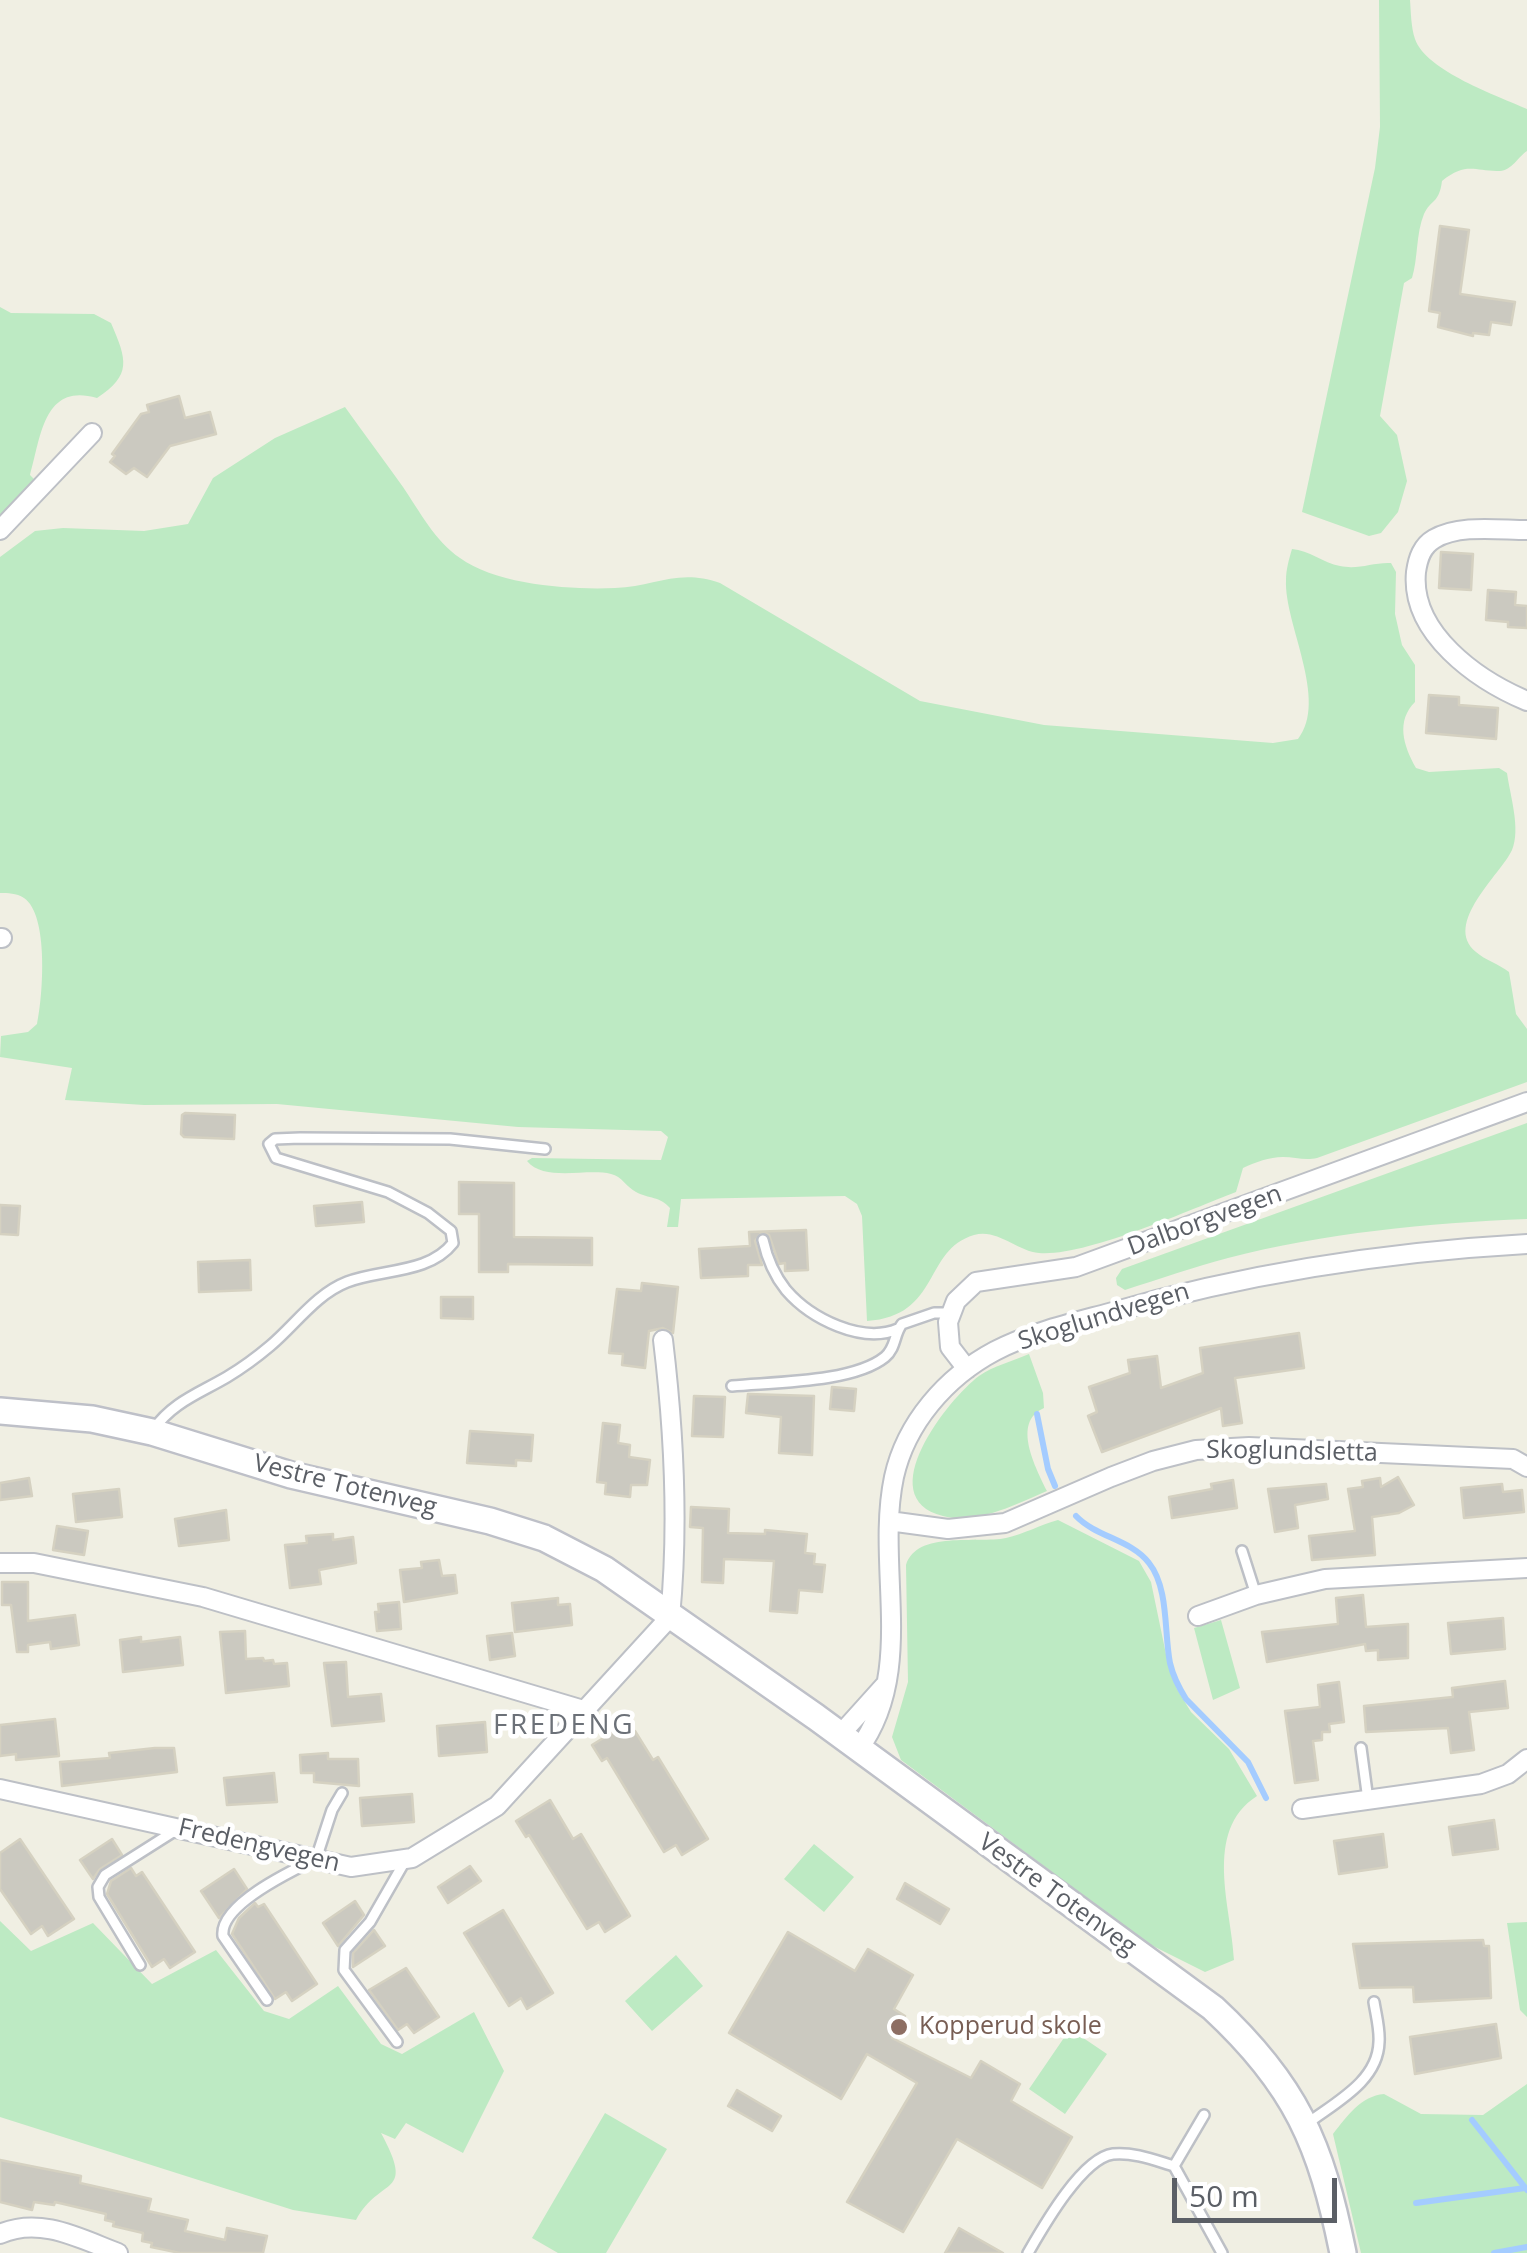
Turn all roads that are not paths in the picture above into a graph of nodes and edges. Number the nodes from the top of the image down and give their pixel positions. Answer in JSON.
{"nodes":[{"id":1,"x":92,"y":433,"type":"dead end"},
{"id":2,"x":0,"y":530,"type":"edge"},
{"id":3,"x":1527,"y":530,"type":"edge"},
{"id":4,"x":1527,"y":701,"type":"edge"},
{"id":5,"x":1527,"y":1102,"type":"edge"},
{"id":6,"x":545,"y":1149,"type":"dead end"},
{"id":7,"x":763,"y":1240,"type":"dead end"},
{"id":8,"x":1527,"y":1244,"type":"edge"},
{"id":9,"x":950,"y":1313,"type":"junction"},
{"id":10,"x":898,"y":1329,"type":"junction"},
{"id":11,"x":664,"y":1340,"type":"dead end"},
{"id":12,"x":967,"y":1369,"type":"junction"},
{"id":13,"x":732,"y":1386,"type":"dead end"},
{"id":14,"x":0,"y":1411,"type":"edge"},
{"id":15,"x":152,"y":1432,"type":"junction"},
{"id":16,"x":1527,"y":1467,"type":"edge"},
{"id":17,"x":889,"y":1521,"type":"junction"},
{"id":18,"x":1242,"y":1550,"type":"dead end"},
{"id":19,"x":0,"y":1563,"type":"edge"},
{"id":20,"x":1527,"y":1568,"type":"edge"},
{"id":21,"x":1256,"y":1595,"type":"junction"},
{"id":22,"x":670,"y":1616,"type":"junction"},
{"id":23,"x":1198,"y":1616,"type":"dead end"},
{"id":24,"x":583,"y":1710,"type":"junction"},
{"id":25,"x":849,"y":1743,"type":"junction"},
{"id":26,"x":1360,"y":1748,"type":"dead end"},
{"id":27,"x":1527,"y":1759,"type":"edge"},
{"id":28,"x":0,"y":1788,"type":"edge"},
{"id":29,"x":342,"y":1792,"type":"dead end"},
{"id":30,"x":1368,"y":1800,"type":"junction"},
{"id":31,"x":1302,"y":1809,"type":"dead end"},
{"id":32,"x":178,"y":1828,"type":"junction"},
{"id":33,"x":407,"y":1858,"type":"junction"},
{"id":34,"x":316,"y":1859,"type":"junction"},
{"id":35,"x":140,"y":1966,"type":"dead end"},
{"id":36,"x":267,"y":2000,"type":"dead end"},
{"id":37,"x":1374,"y":2002,"type":"dead end"},
{"id":38,"x":397,"y":2042,"type":"dead end"},
{"id":39,"x":1204,"y":2114,"type":"dead end"},
{"id":40,"x":1306,"y":2124,"type":"junction"},
{"id":41,"x":1174,"y":2166,"type":"junction"},
{"id":42,"x":0,"y":2234,"type":"edge"},
{"id":43,"x":118,"y":2253,"type":"edge"},
{"id":44,"x":1028,"y":2253,"type":"edge"},
{"id":45,"x":1222,"y":2253,"type":"edge"},
{"id":46,"x":1343,"y":2253,"type":"edge"}],
"edges":[{"from":1,"to":2,"type":"street"},
{"from":3,"to":4,"type":"street"},
{"from":5,"to":9,"type":"street","name":"Dalborgvegen"},
{"from":6,"to":15,"type":"lane"},
{"from":7,"to":10,"type":"lane"},
{"from":8,"to":12,"type":"street","name":"Skoglundvegen"},
{"from":9,"to":10,"type":"lane"},
{"from":9,"to":12,"type":"street"},
{"from":10,"to":13,"type":"lane"},
{"from":11,"to":22,"type":"street"},
{"from":12,"to":17,"type":"street","name":"Skoglundvegen"},
{"from":14,"to":15,"type":"street","name":"Vestre Totenveg"},
{"from":15,"to":22,"type":"street","name":"Vestre Totenveg"},
{"from":16,"to":17,"type":"street","name":"Skoglundsletta"},
{"from":17,"to":25,"type":"street","name":"Skoglundvegen"},
{"from":18,"to":21,"type":"lane"},
{"from":19,"to":24,"type":"street"},
{"from":20,"to":21,"type":"street"},
{"from":21,"to":23,"type":"street"},
{"from":22,"to":24,"type":"street","name":"Fredengvegen"},
{"from":22,"to":25,"type":"street","name":"Vestre Totenveg"},
{"from":24,"to":33,"type":"street","name":"Fredengvegen"},
{"from":25,"to":40,"type":"street","name":"Vestre Totenveg"},
{"from":26,"to":30,"type":"lane"},
{"from":27,"to":30,"type":"street"},
{"from":28,"to":32,"type":"street","name":"Fredengvegen"},
{"from":29,"to":34,"type":"lane"},
{"from":30,"to":31,"type":"street"},
{"from":32,"to":34,"type":"street","name":"Fredengvegen"},
{"from":32,"to":35,"type":"lane"},
{"from":33,"to":34,"type":"street","name":"Fredengvegen"},
{"from":33,"to":38,"type":"lane"},
{"from":34,"to":36,"type":"lane"},
{"from":37,"to":40,"type":"lane"},
{"from":39,"to":41,"type":"lane"},
{"from":40,"to":46,"type":"street","name":"Vestre Totenveg"},
{"from":41,"to":44,"type":"lane"},
{"from":41,"to":45,"type":"lane"},
{"from":42,"to":43,"type":"street"}]}
